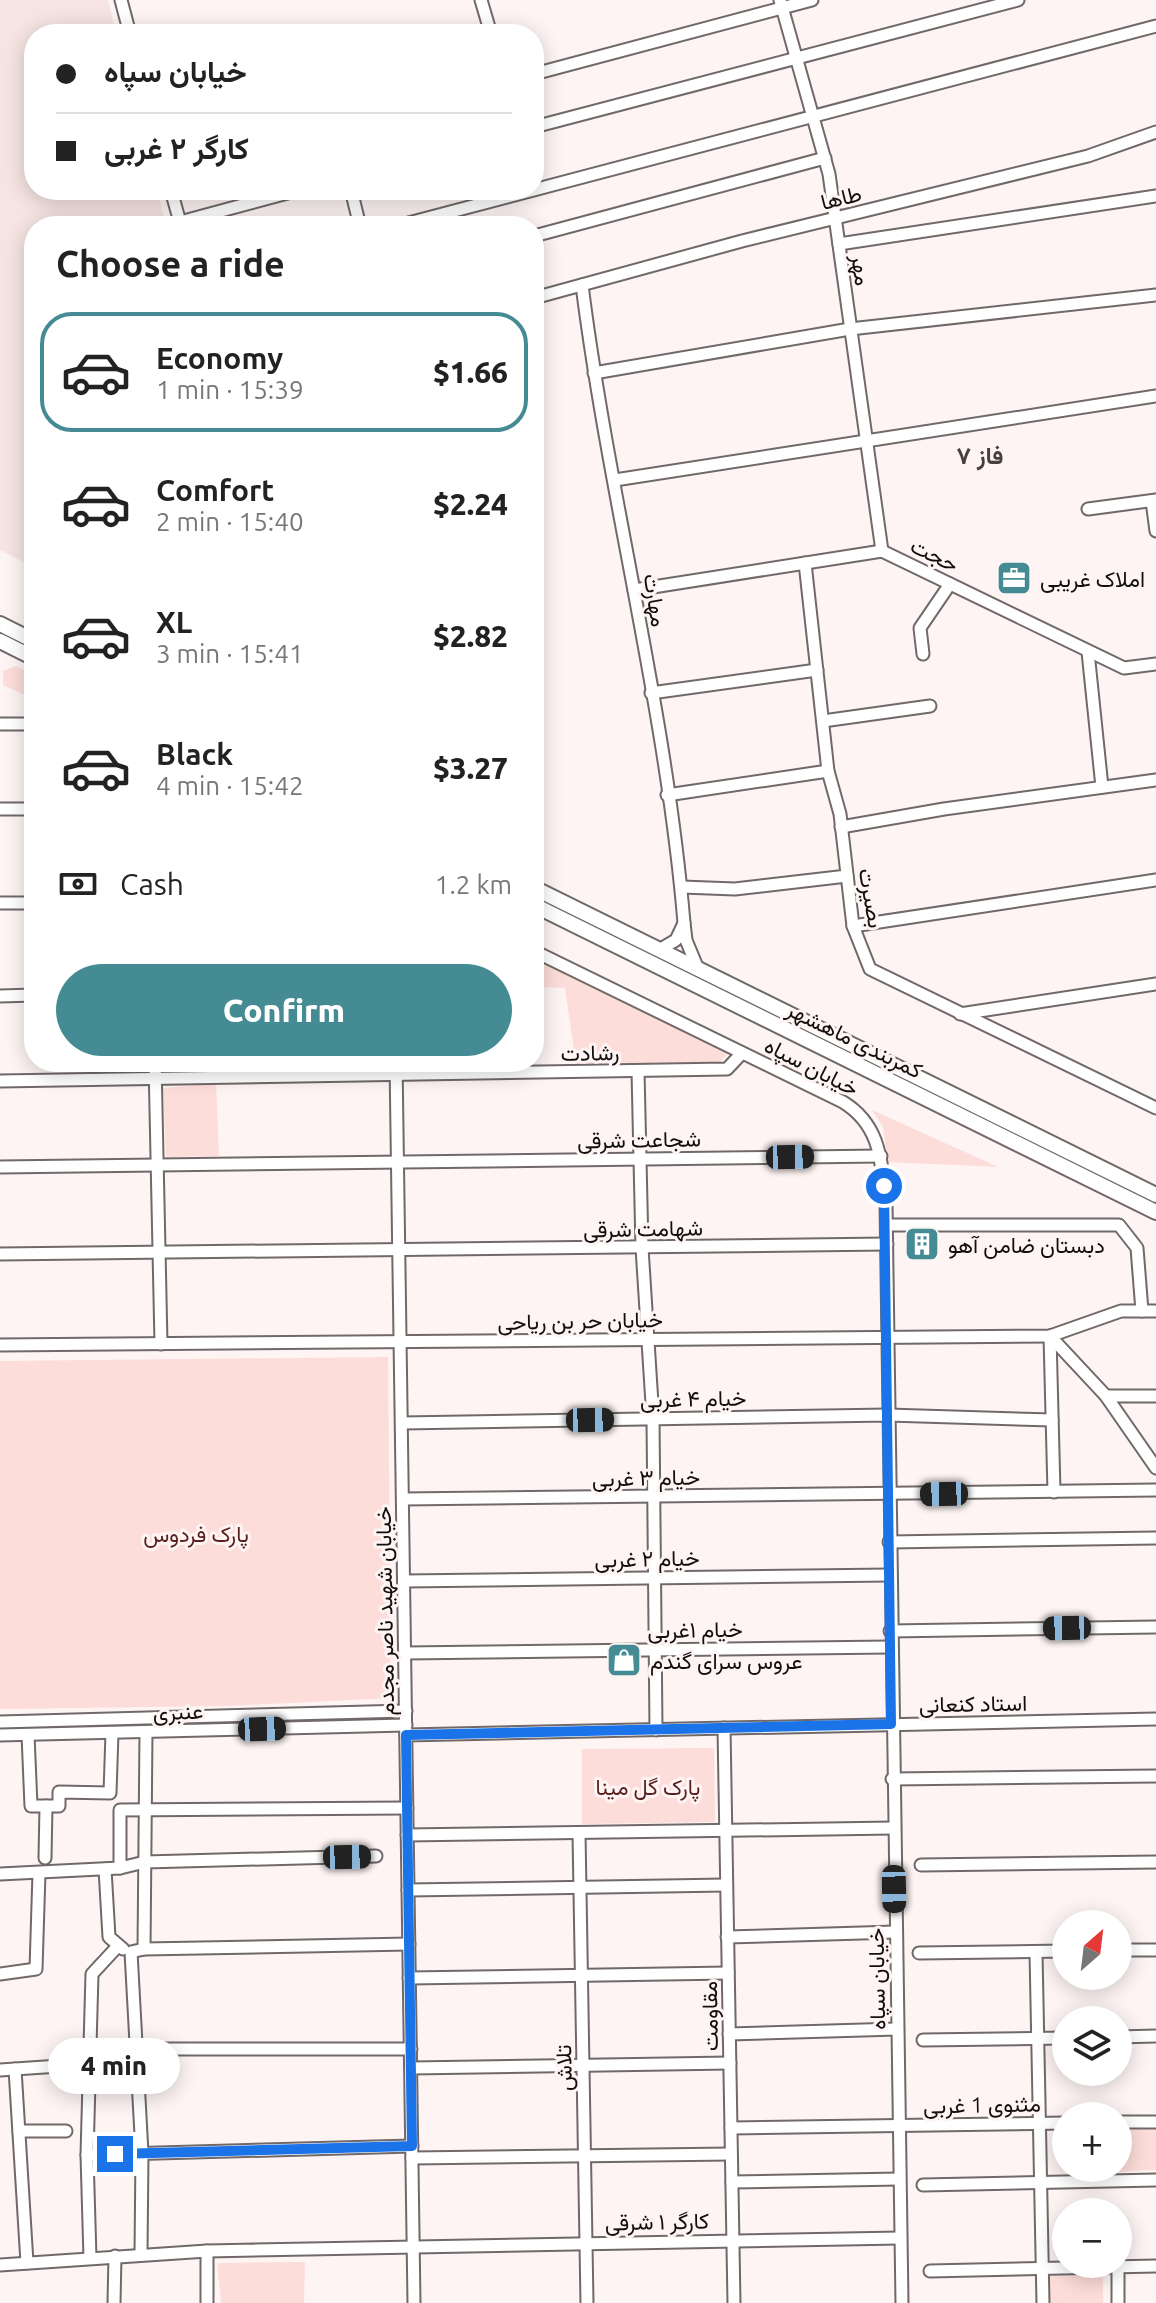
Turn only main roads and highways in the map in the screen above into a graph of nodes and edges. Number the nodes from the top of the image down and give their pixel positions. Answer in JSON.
{"nodes":[{"id":1,"x":0,"y":624,"type":"edge"},
{"id":2,"x":24,"y":636,"type":"edge"},
{"id":3,"x":0,"y":641,"type":"edge"},
{"id":4,"x":24,"y":653,"type":"edge"},
{"id":5,"x":544,"y":893,"type":"edge"},
{"id":6,"x":544,"y":910,"type":"edge"},
{"id":7,"x":1156,"y":1195,"type":"edge"},
{"id":8,"x":1156,"y":1212,"type":"edge"}],
"edges":[{"from":1,"to":2,"type":"main road"},
{"from":3,"to":4,"type":"main road"},
{"from":5,"to":7,"type":"main road","name":"کمربندی ماهشهر"},
{"from":6,"to":8,"type":"main road","name":"کمربندی ماهشهر"}]}
